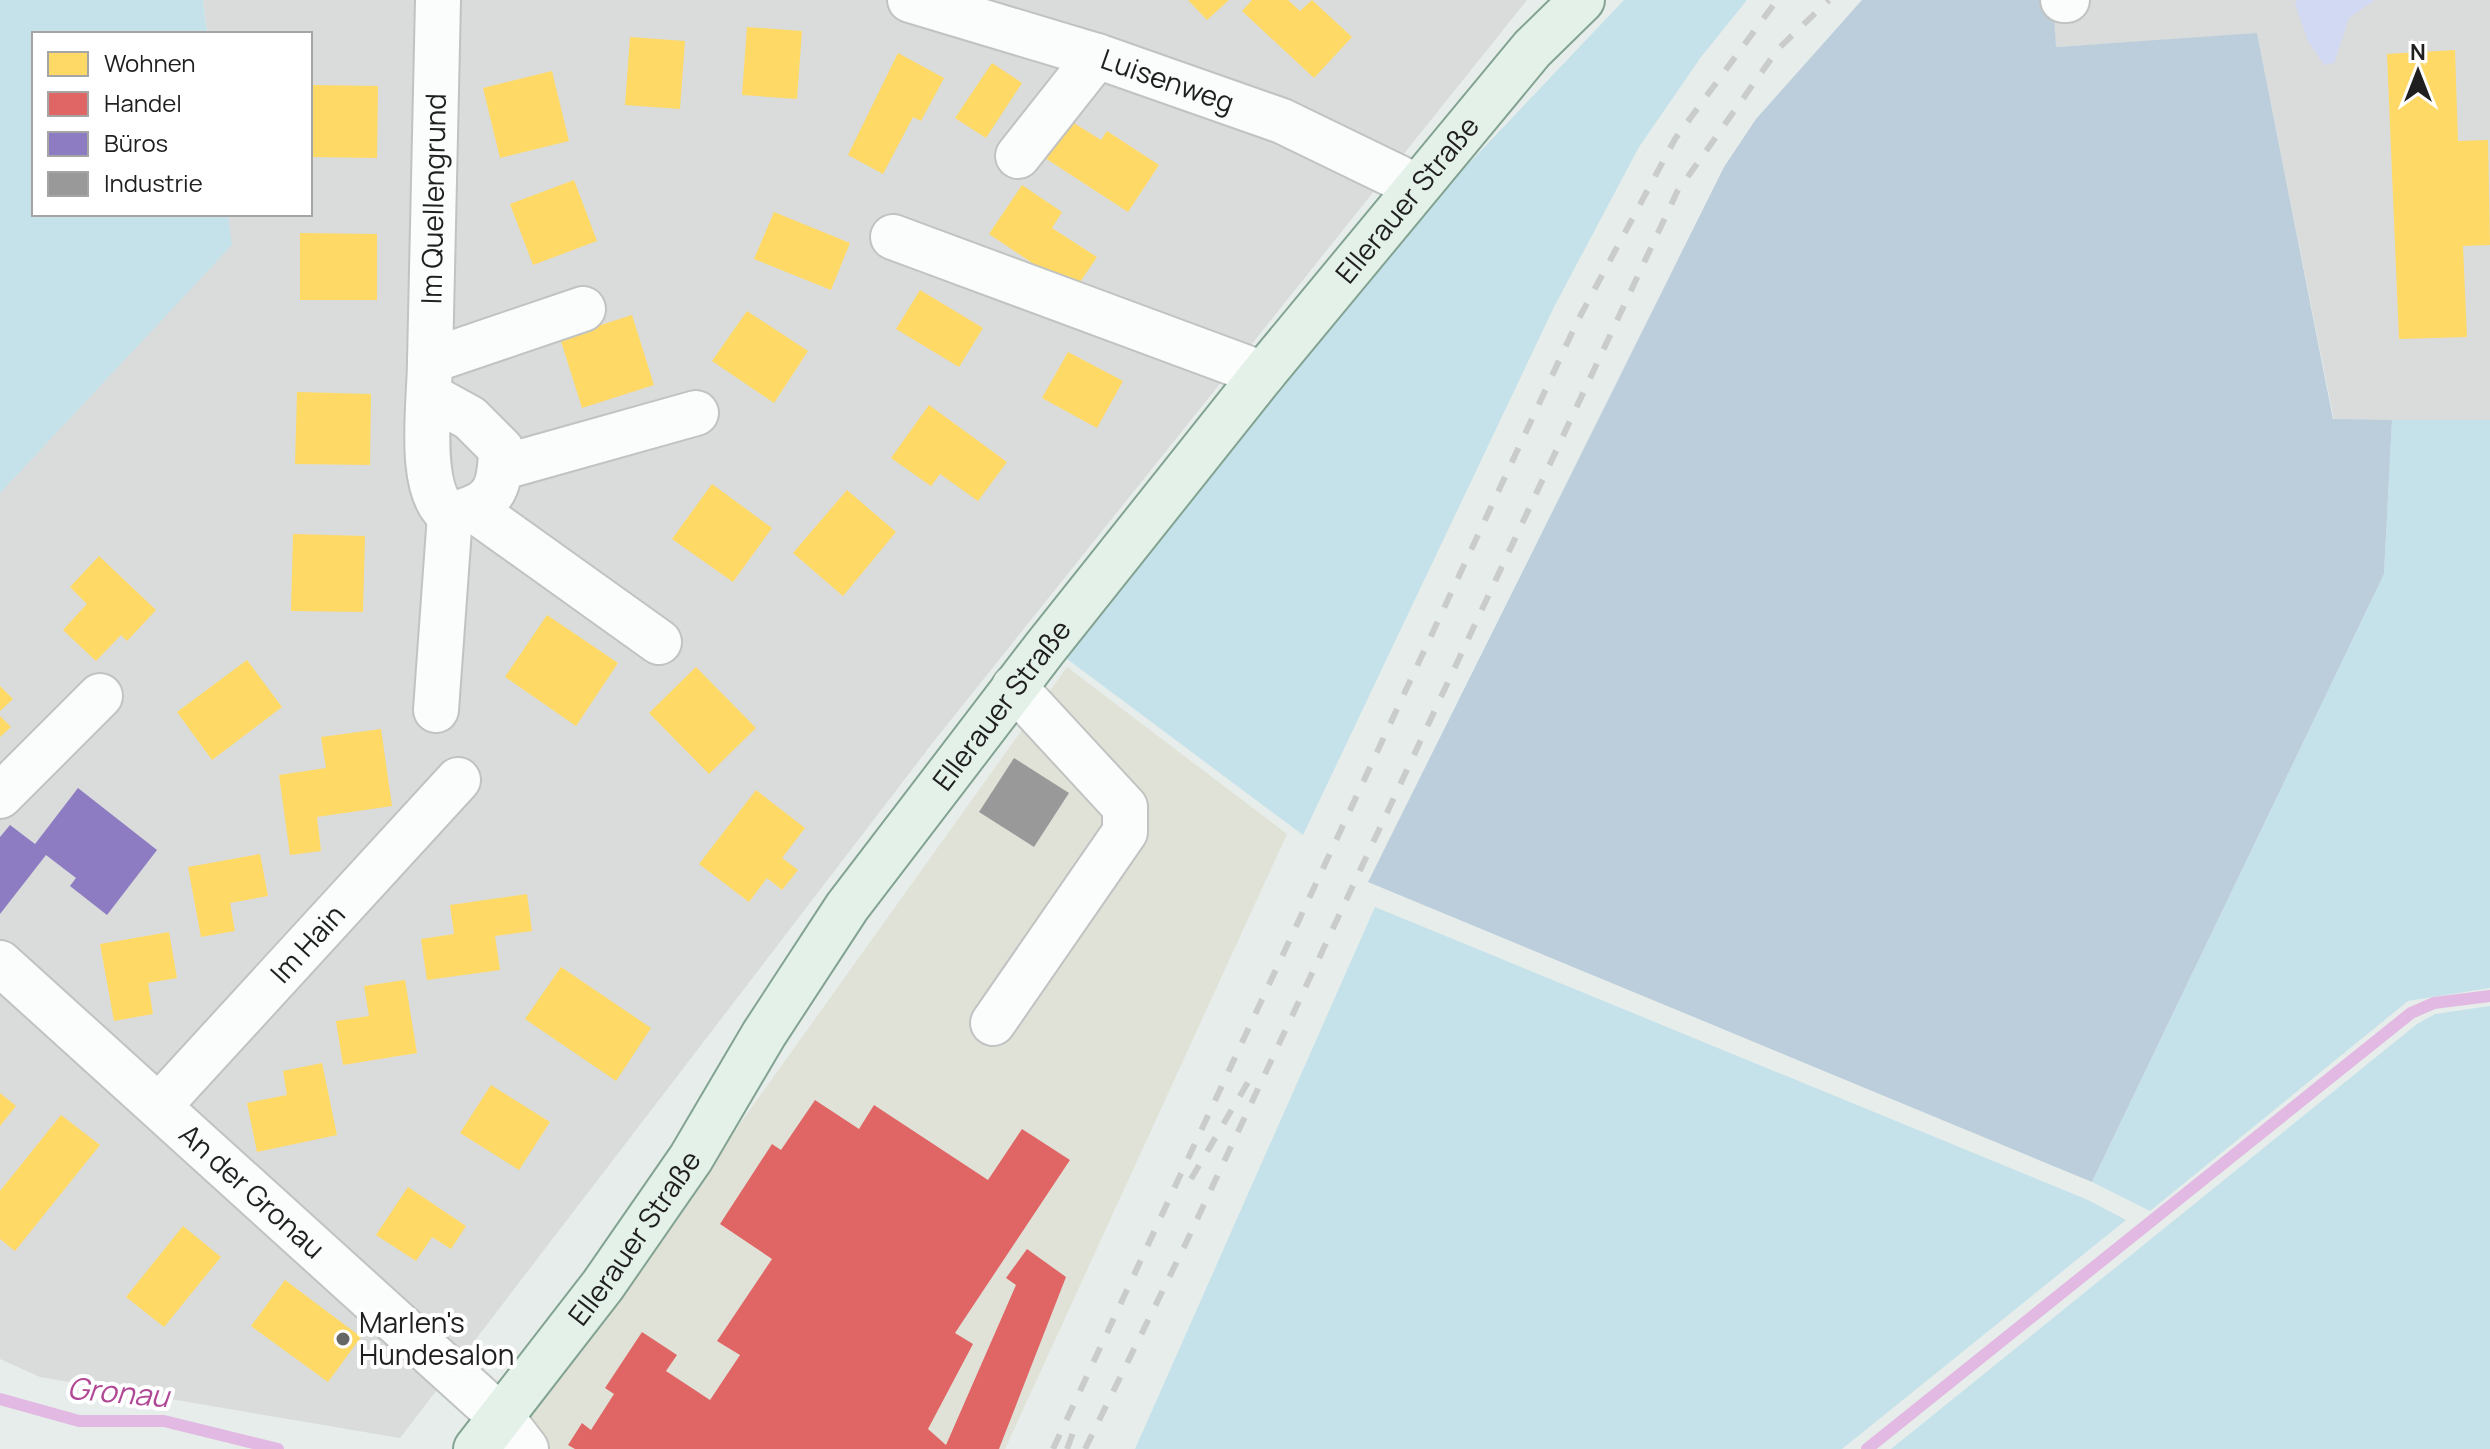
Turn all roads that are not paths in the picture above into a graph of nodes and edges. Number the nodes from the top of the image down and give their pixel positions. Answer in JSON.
{"nodes":[{"id":1,"x":438,"y":0,"type":"edge"},
{"id":2,"x":910,"y":0,"type":"edge"},
{"id":3,"x":1582,"y":0,"type":"edge"},
{"id":4,"x":1097,"y":56,"type":"junction"},
{"id":5,"x":1018,"y":156,"type":"dead end"},
{"id":6,"x":1416,"y":186,"type":"junction"},
{"id":7,"x":893,"y":237,"type":"dead end"},
{"id":8,"x":583,"y":309,"type":"dead end"},
{"id":9,"x":1263,"y":374,"type":"junction"},
{"id":10,"x":430,"y":379,"type":"junction"},
{"id":11,"x":696,"y":413,"type":"dead end"},
{"id":12,"x":500,"y":468,"type":"junction"},
{"id":13,"x":462,"y":512,"type":"junction"},
{"id":14,"x":659,"y":642,"type":"dead end"},
{"id":15,"x":1014,"y":687,"type":"junction"},
{"id":16,"x":100,"y":696,"type":"dead end"},
{"id":17,"x":436,"y":710,"type":"dead end"},
{"id":18,"x":458,"y":780,"type":"dead end"},
{"id":19,"x":0,"y":796,"type":"edge"},
{"id":20,"x":0,"y":963,"type":"edge"},
{"id":21,"x":993,"y":1023,"type":"dead end"},
{"id":22,"x":159,"y":1106,"type":"junction"},
{"id":23,"x":502,"y":1439,"type":"edge"}],
"edges":[{"from":1,"to":10,"type":"street","name":"Im Quellengrund"},
{"from":2,"to":4,"type":"street","name":"Luisenweg"},
{"from":3,"to":6,"type":"main road","name":"Ellerauer Straße"},
{"from":4,"to":5,"type":"street"},
{"from":4,"to":6,"type":"street","name":"Luisenweg"},
{"from":6,"to":9,"type":"main road","name":"Ellerauer Straße"},
{"from":7,"to":9,"type":"street"},
{"from":8,"to":10,"type":"street"},
{"from":9,"to":15,"type":"main road","name":"Ellerauer Straße"},
{"from":10,"to":12,"type":"street"},
{"from":10,"to":13,"type":"street","name":"Im Quellengrund"},
{"from":11,"to":12,"type":"street"},
{"from":12,"to":13,"type":"street"},
{"from":13,"to":14,"type":"street"},
{"from":13,"to":17,"type":"street"},
{"from":15,"to":21,"type":"street"},
{"from":15,"to":23,"type":"main road","name":"Ellerauer Straße"},
{"from":16,"to":19,"type":"street"},
{"from":18,"to":22,"type":"street","name":"Im Hain"},
{"from":20,"to":22,"type":"street","name":"An der Gronau"},
{"from":22,"to":23,"type":"street","name":"An der Gronau"}]}
